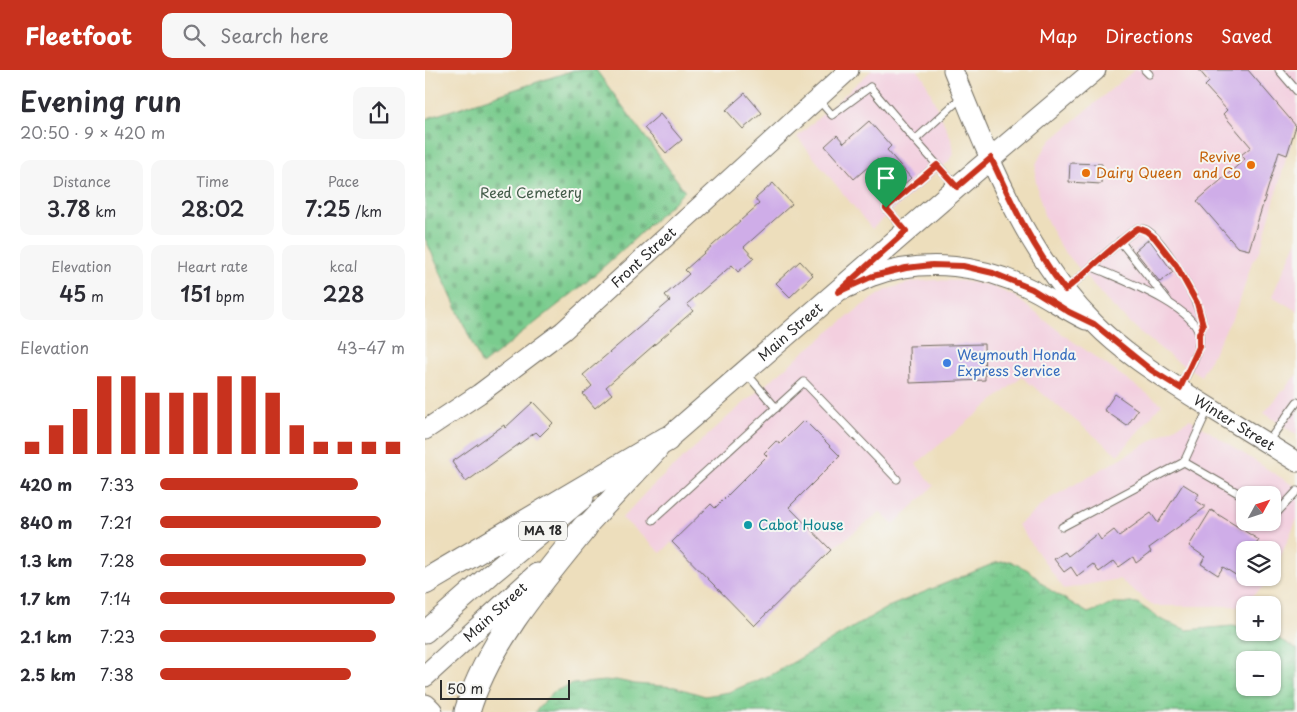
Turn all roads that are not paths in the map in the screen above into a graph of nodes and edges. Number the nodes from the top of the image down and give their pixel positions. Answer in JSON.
{"nodes":[{"id":1,"x":849,"y":70,"type":"edge"},
{"id":2,"x":953,"y":70,"type":"edge"},
{"id":3,"x":1095,"y":70,"type":"edge"},
{"id":4,"x":1279,"y":70,"type":"edge"},
{"id":5,"x":1297,"y":91,"type":"edge"},
{"id":6,"x":963,"y":96,"type":"junction"},
{"id":7,"x":818,"y":99,"type":"junction"},
{"id":8,"x":915,"y":140,"type":"junction"},
{"id":9,"x":991,"y":158,"type":"junction"},
{"id":10,"x":937,"y":165,"type":"junction"},
{"id":11,"x":957,"y":187,"type":"junction"},
{"id":12,"x":906,"y":231,"type":"junction"},
{"id":13,"x":1120,"y":241,"type":"junction"},
{"id":14,"x":1093,"y":267,"type":"junction"},
{"id":15,"x":1065,"y":290,"type":"junction"},
{"id":16,"x":838,"y":292,"type":"junction"},
{"id":17,"x":1168,"y":302,"type":"junction"},
{"id":18,"x":1094,"y":324,"type":"junction"},
{"id":19,"x":1199,"y":334,"type":"junction"},
{"id":20,"x":745,"y":372,"type":"junction"},
{"id":21,"x":1180,"y":388,"type":"junction"},
{"id":22,"x":1297,"y":402,"type":"edge"},
{"id":23,"x":1209,"y":407,"type":"junction"},
{"id":24,"x":776,"y":408,"type":"junction"},
{"id":25,"x":425,"y":430,"type":"edge"},
{"id":26,"x":667,"y":438,"type":"junction"},
{"id":27,"x":1267,"y":444,"type":"junction"},
{"id":28,"x":1184,"y":462,"type":"junction"},
{"id":29,"x":1297,"y":462,"type":"edge"},
{"id":30,"x":897,"y":479,"type":"dead end"},
{"id":31,"x":1297,"y":491,"type":"edge"},
{"id":32,"x":1236,"y":492,"type":"edge"},
{"id":33,"x":1281,"y":508,"type":"edge"},
{"id":34,"x":653,"y":520,"type":"dead end"},
{"id":35,"x":1062,"y":527,"type":"dead end"},
{"id":36,"x":585,"y":528,"type":"junction"},
{"id":37,"x":425,"y":582,"type":"edge"},
{"id":38,"x":425,"y":632,"type":"edge"},
{"id":39,"x":425,"y":676,"type":"edge"},
{"id":40,"x":425,"y":707,"type":"edge"},
{"id":41,"x":430,"y":712,"type":"edge"},
{"id":42,"x":467,"y":712,"type":"edge"}],
"edges":[{"from":1,"to":7,"type":"main road","name":"Front Street"},
{"from":2,"to":6,"type":"main road","name":"Winter Street"},
{"from":3,"to":9,"type":"main road","name":"Main Street","number":"MA 18"},
{"from":4,"to":5,"type":"lane"},
{"from":6,"to":8,"type":"lane"},
{"from":6,"to":9,"type":"main road","name":"Winter Street"},
{"from":7,"to":8,"type":"lane"},
{"from":7,"to":25,"type":"main road","name":"Front Street"},
{"from":8,"to":10,"type":"lane"},
{"from":9,"to":11,"type":"main road","name":"Main Street","number":"MA 18"},
{"from":9,"to":15,"type":"main road","name":"Winter Street"},
{"from":10,"to":11,"type":"lane"},
{"from":10,"to":12,"type":"lane"},
{"from":11,"to":12,"type":"main road","name":"Main Street","number":"MA 18"},
{"from":12,"to":16,"type":"main road","name":"Main Street","number":"MA 18"},
{"from":13,"to":14,"type":"lane"},
{"from":13,"to":17,"type":"lane"},
{"from":13,"to":19,"type":"lane"},
{"from":14,"to":15,"type":"lane"},
{"from":14,"to":17,"type":"lane"},
{"from":15,"to":18,"type":"main road","name":"Winter Street"},
{"from":16,"to":18,"type":"main road"},
{"from":16,"to":20,"type":"main road","name":"Main Street","number":"MA 18"},
{"from":17,"to":19,"type":"lane"},
{"from":18,"to":21,"type":"main road","name":"Winter Street"},
{"from":19,"to":21,"type":"lane"},
{"from":20,"to":24,"type":"lane"},
{"from":20,"to":26,"type":"main road","name":"Main Street","number":"MA 18"},
{"from":21,"to":23,"type":"main road","name":"Winter Street"},
{"from":22,"to":27,"type":"lane"},
{"from":23,"to":27,"type":"main road","name":"Winter Street"},
{"from":23,"to":28,"type":"lane"},
{"from":24,"to":30,"type":"lane"},
{"from":24,"to":34,"type":"lane"},
{"from":26,"to":36,"type":"main road","name":"Main Street","number":"MA 18"},
{"from":26,"to":37,"type":"highway"},
{"from":26,"to":38,"type":"main road","name":"Main Street","number":"MA 18"},
{"from":27,"to":29,"type":"main road","name":"Winter Street"},
{"from":28,"to":32,"type":"lane"},
{"from":28,"to":35,"type":"lane"},
{"from":31,"to":33,"type":"lane"},
{"from":36,"to":39,"type":"main road","name":"Main Street","number":"MA 18"},
{"from":36,"to":42,"type":"highway"},
{"from":40,"to":41,"type":"highway"}]}
